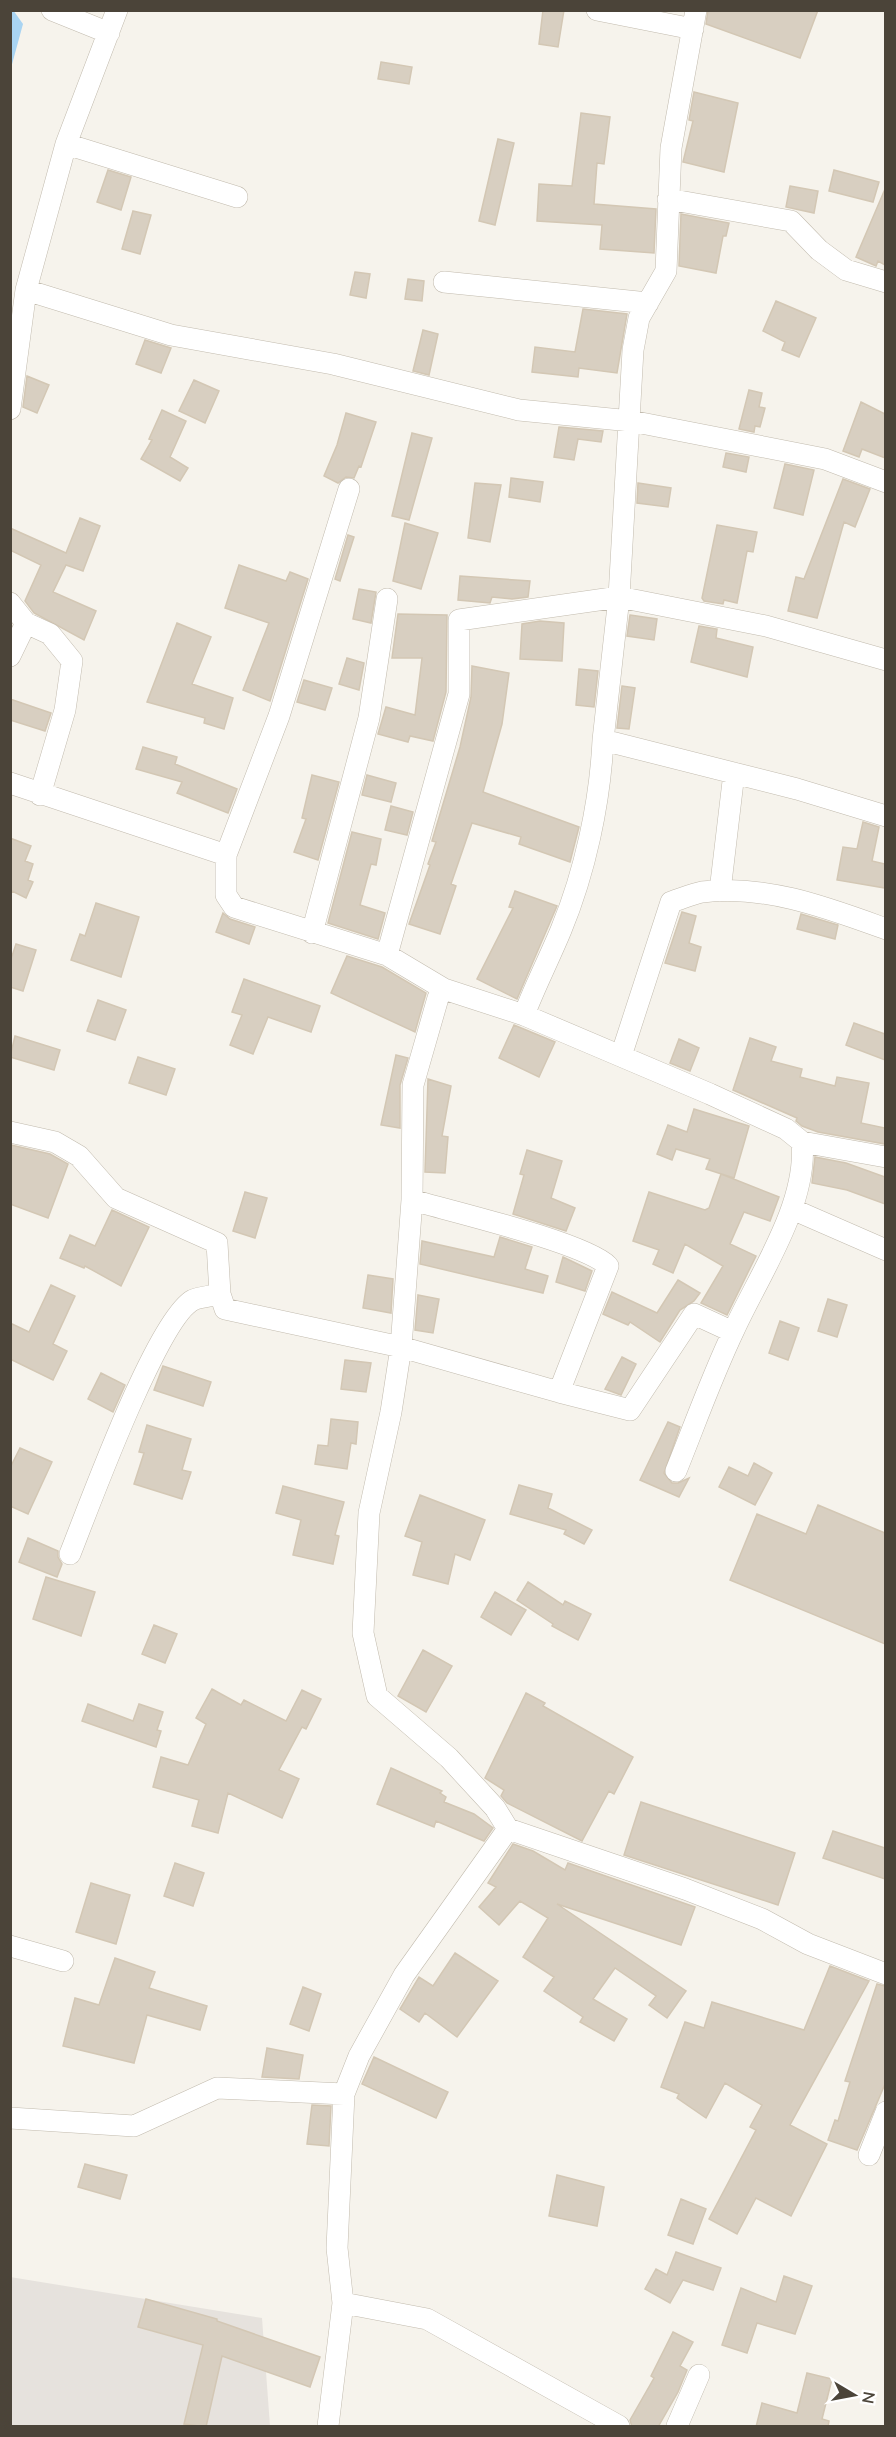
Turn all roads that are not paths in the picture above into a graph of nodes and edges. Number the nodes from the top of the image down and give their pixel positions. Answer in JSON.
{"nodes":[{"id":1,"x":52,"y":10,"type":"edge"},
{"id":2,"x":117,"y":10,"type":"edge"},
{"id":3,"x":597,"y":10,"type":"edge"},
{"id":4,"x":694,"y":20,"type":"edge"},
{"id":5,"x":109,"y":33,"type":"junction"},
{"id":6,"x":66,"y":144,"type":"junction"},
{"id":7,"x":237,"y":197,"type":"dead end"},
{"id":8,"x":668,"y":199,"type":"junction"},
{"id":9,"x":444,"y":282,"type":"dead end"},
{"id":10,"x":885,"y":282,"type":"edge"},
{"id":11,"x":26,"y":290,"type":"junction"},
{"id":12,"x":648,"y":303,"type":"junction"},
{"id":13,"x":10,"y":409,"type":"edge"},
{"id":14,"x":631,"y":421,"type":"junction"},
{"id":15,"x":885,"y":482,"type":"edge"},
{"id":16,"x":349,"y":489,"type":"dead end"},
{"id":17,"x":619,"y":597,"type":"junction"},
{"id":18,"x":387,"y":599,"type":"dead end"},
{"id":19,"x":10,"y":603,"type":"edge"},
{"id":20,"x":26,"y":623,"type":"junction"},
{"id":21,"x":10,"y":656,"type":"edge"},
{"id":22,"x":885,"y":660,"type":"edge"},
{"id":23,"x":603,"y":740,"type":"junction"},
{"id":24,"x":734,"y":773,"type":"junction"},
{"id":25,"x":10,"y":783,"type":"edge"},
{"id":26,"x":40,"y":795,"type":"junction"},
{"id":27,"x":885,"y":816,"type":"edge"},
{"id":28,"x":226,"y":855,"type":"junction"},
{"id":29,"x":720,"y":891,"type":"junction"},
{"id":30,"x":885,"y":929,"type":"edge"},
{"id":31,"x":312,"y":933,"type":"junction"},
{"id":32,"x":387,"y":955,"type":"junction"},
{"id":33,"x":444,"y":989,"type":"junction"},
{"id":34,"x":524,"y":1015,"type":"junction"},
{"id":35,"x":621,"y":1056,"type":"junction"},
{"id":36,"x":10,"y":1132,"type":"edge"},
{"id":37,"x":802,"y":1142,"type":"junction"},
{"id":38,"x":885,"y":1157,"type":"edge"},
{"id":39,"x":412,"y":1200,"type":"junction"},
{"id":40,"x":792,"y":1209,"type":"junction"},
{"id":41,"x":885,"y":1250,"type":"edge"},
{"id":42,"x":220,"y":1294,"type":"junction"},
{"id":43,"x":733,"y":1332,"type":"junction"},
{"id":44,"x":401,"y":1347,"type":"junction"},
{"id":45,"x":559,"y":1392,"type":"junction"},
{"id":46,"x":676,"y":1471,"type":"dead end"},
{"id":47,"x":70,"y":1554,"type":"dead end"},
{"id":48,"x":508,"y":1829,"type":"junction"},
{"id":49,"x":10,"y":1946,"type":"edge"},
{"id":50,"x":63,"y":1961,"type":"dead end"},
{"id":51,"x":885,"y":1974,"type":"edge"},
{"id":52,"x":344,"y":2094,"type":"junction"},
{"id":53,"x":885,"y":2112,"type":"edge"},
{"id":54,"x":10,"y":2118,"type":"edge"},
{"id":55,"x":869,"y":2155,"type":"dead end"},
{"id":56,"x":343,"y":2303,"type":"junction"},
{"id":57,"x":699,"y":2374,"type":"dead end"},
{"id":58,"x":328,"y":2427,"type":"edge"},
{"id":59,"x":619,"y":2427,"type":"edge"},
{"id":60,"x":677,"y":2427,"type":"edge"}],
"edges":[{"from":1,"to":5,"type":"street"},
{"from":2,"to":5,"type":"street"},
{"from":3,"to":4,"type":"street"},
{"from":4,"to":8,"type":"street"},
{"from":5,"to":6,"type":"street"},
{"from":6,"to":7,"type":"street"},
{"from":6,"to":11,"type":"street"},
{"from":8,"to":10,"type":"street"},
{"from":8,"to":12,"type":"street"},
{"from":9,"to":12,"type":"street"},
{"from":11,"to":13,"type":"street"},
{"from":11,"to":14,"type":"street"},
{"from":12,"to":14,"type":"street"},
{"from":14,"to":15,"type":"street"},
{"from":14,"to":17,"type":"street"},
{"from":16,"to":28,"type":"street"},
{"from":17,"to":22,"type":"street"},
{"from":17,"to":23,"type":"street"},
{"from":17,"to":32,"type":"street"},
{"from":18,"to":31,"type":"street"},
{"from":19,"to":20,"type":"street"},
{"from":20,"to":21,"type":"street"},
{"from":20,"to":26,"type":"street"},
{"from":23,"to":24,"type":"street"},
{"from":23,"to":34,"type":"street"},
{"from":24,"to":27,"type":"street"},
{"from":24,"to":29,"type":"street"},
{"from":25,"to":26,"type":"street"},
{"from":26,"to":28,"type":"street"},
{"from":28,"to":31,"type":"street"},
{"from":29,"to":30,"type":"street"},
{"from":29,"to":35,"type":"street"},
{"from":31,"to":32,"type":"street"},
{"from":32,"to":33,"type":"street"},
{"from":33,"to":34,"type":"street"},
{"from":33,"to":39,"type":"street"},
{"from":34,"to":35,"type":"street"},
{"from":35,"to":37,"type":"street"},
{"from":36,"to":42,"type":"street"},
{"from":37,"to":38,"type":"street"},
{"from":37,"to":40,"type":"street"},
{"from":39,"to":44,"type":"street"},
{"from":39,"to":45,"type":"street"},
{"from":40,"to":41,"type":"street"},
{"from":40,"to":43,"type":"street"},
{"from":42,"to":44,"type":"street"},
{"from":42,"to":47,"type":"street"},
{"from":43,"to":45,"type":"street"},
{"from":43,"to":46,"type":"street"},
{"from":44,"to":45,"type":"street"},
{"from":44,"to":48,"type":"street"},
{"from":48,"to":51,"type":"street"},
{"from":48,"to":52,"type":"street"},
{"from":49,"to":50,"type":"street"},
{"from":52,"to":54,"type":"street"},
{"from":52,"to":56,"type":"street"},
{"from":53,"to":55,"type":"street"},
{"from":56,"to":58,"type":"street"},
{"from":56,"to":59,"type":"street"},
{"from":57,"to":60,"type":"street"}]}
